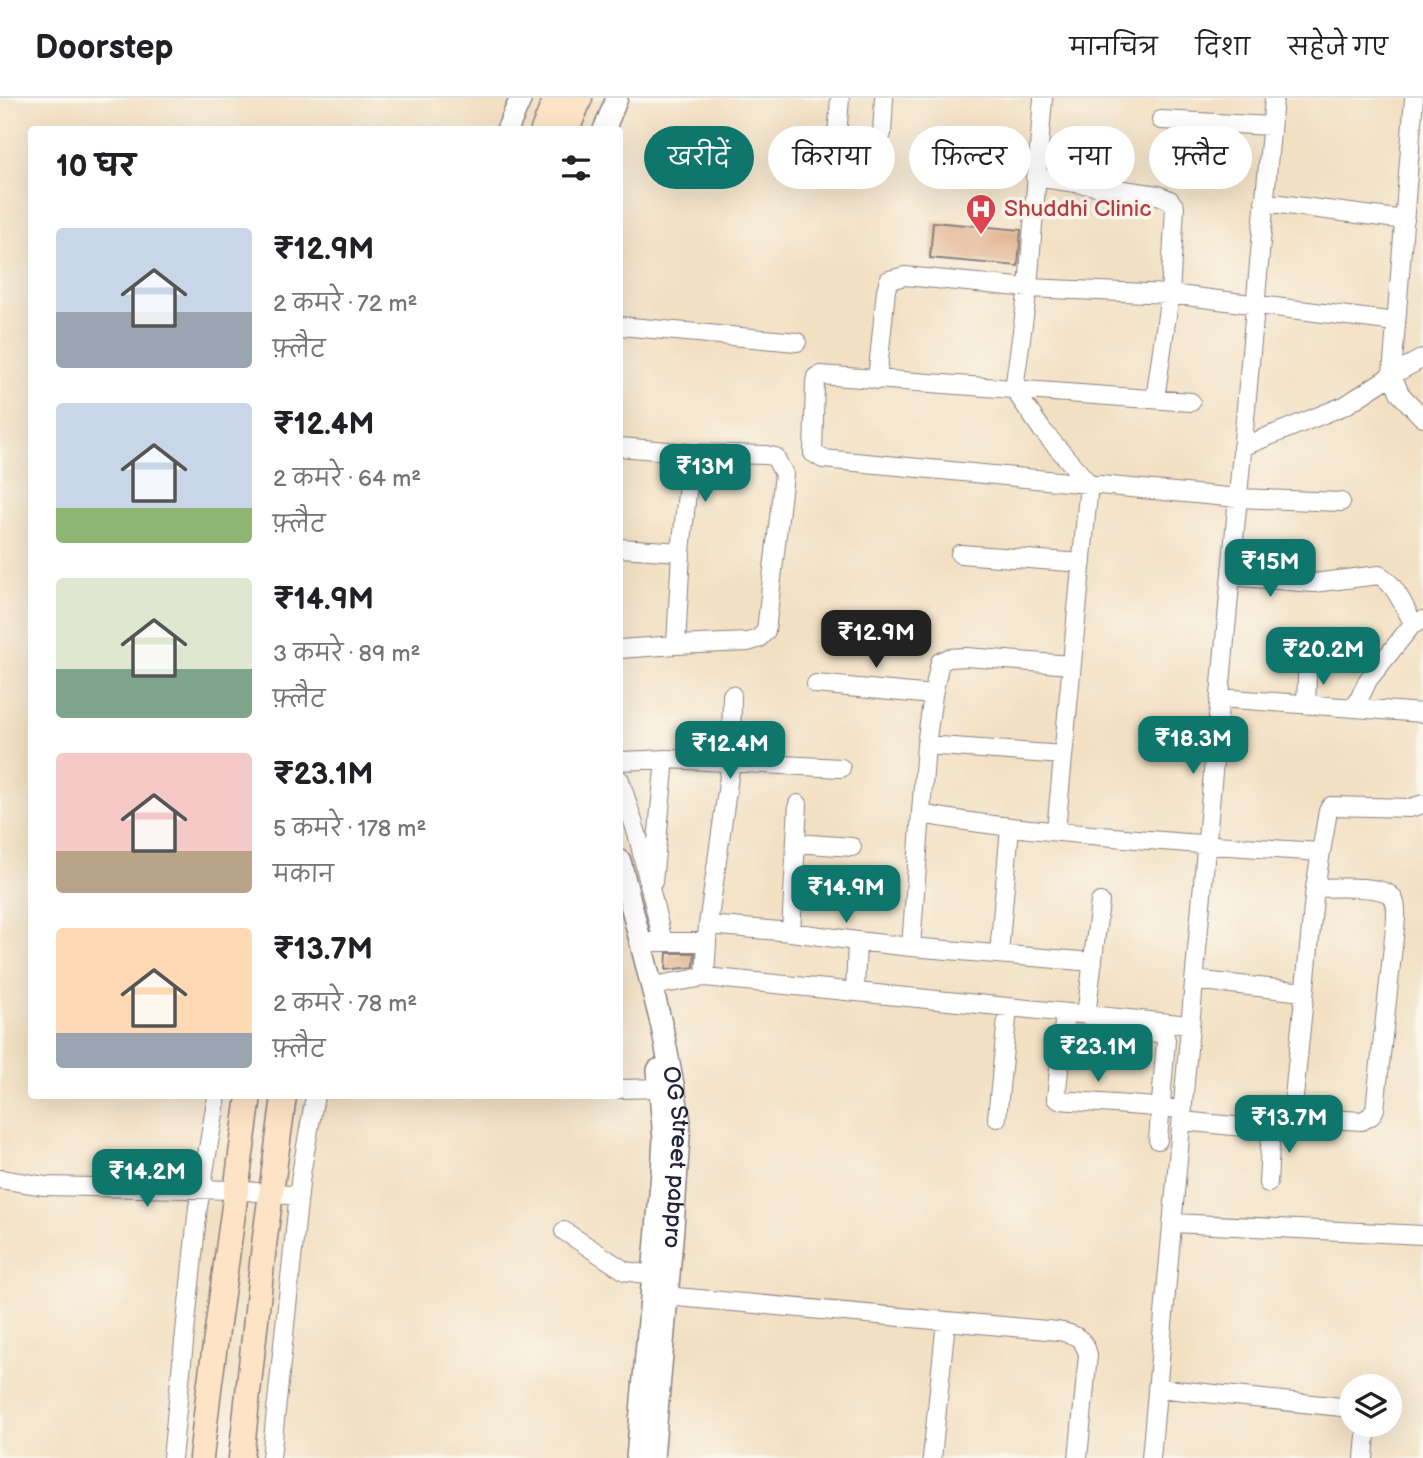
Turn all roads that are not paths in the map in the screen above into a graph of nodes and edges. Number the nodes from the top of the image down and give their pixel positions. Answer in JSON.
{"nodes":[{"id":1,"x":521,"y":98,"type":"edge"},
{"id":2,"x":556,"y":98,"type":"edge"},
{"id":3,"x":580,"y":98,"type":"edge"},
{"id":4,"x":617,"y":98,"type":"edge"},
{"id":5,"x":840,"y":98,"type":"edge"},
{"id":6,"x":884,"y":98,"type":"edge"},
{"id":7,"x":1043,"y":98,"type":"edge"},
{"id":8,"x":1274,"y":98,"type":"edge"},
{"id":9,"x":1414,"y":98,"type":"edge"},
{"id":10,"x":1161,"y":120,"type":"dead end"},
{"id":11,"x":510,"y":126,"type":"edge"},
{"id":12,"x":545,"y":126,"type":"edge"},
{"id":13,"x":569,"y":126,"type":"edge"},
{"id":14,"x":606,"y":126,"type":"edge"},
{"id":15,"x":838,"y":126,"type":"edge"},
{"id":16,"x":882,"y":126,"type":"edge"},
{"id":17,"x":1271,"y":126,"type":"junction"},
{"id":18,"x":1035,"y":177,"type":"junction"},
{"id":19,"x":1264,"y":202,"type":"junction"},
{"id":20,"x":1405,"y":220,"type":"junction"},
{"id":21,"x":1028,"y":288,"type":"junction"},
{"id":22,"x":1170,"y":294,"type":"junction"},
{"id":23,"x":1255,"y":304,"type":"junction"},
{"id":24,"x":1396,"y":322,"type":"junction"},
{"id":25,"x":623,"y":326,"type":"edge"},
{"id":26,"x":797,"y":342,"type":"dead end"},
{"id":27,"x":1423,"y":358,"type":"edge"},
{"id":28,"x":1391,"y":375,"type":"junction"},
{"id":29,"x":877,"y":380,"type":"junction"},
{"id":30,"x":1014,"y":389,"type":"junction"},
{"id":31,"x":1155,"y":400,"type":"junction"},
{"id":32,"x":1191,"y":402,"type":"dead end"},
{"id":33,"x":1423,"y":418,"type":"edge"},
{"id":34,"x":623,"y":447,"type":"edge"},
{"id":35,"x":1242,"y":447,"type":"junction"},
{"id":36,"x":691,"y":453,"type":"junction"},
{"id":37,"x":1089,"y":484,"type":"junction"},
{"id":38,"x":1238,"y":498,"type":"junction"},
{"id":39,"x":1341,"y":502,"type":"dead end"},
{"id":40,"x":623,"y":548,"type":"edge"},
{"id":41,"x":681,"y":552,"type":"junction"},
{"id":42,"x":960,"y":554,"type":"dead end"},
{"id":43,"x":1082,"y":563,"type":"junction"},
{"id":44,"x":1231,"y":576,"type":"junction"},
{"id":45,"x":1419,"y":622,"type":"edge"},
{"id":46,"x":676,"y":645,"type":"junction"},
{"id":47,"x":623,"y":649,"type":"edge"},
{"id":48,"x":1308,"y":652,"type":"dead end"},
{"id":49,"x":1072,"y":666,"type":"junction"},
{"id":50,"x":816,"y":684,"type":"dead end"},
{"id":51,"x":732,"y":695,"type":"dead end"},
{"id":52,"x":933,"y":695,"type":"junction"},
{"id":53,"x":1220,"y":698,"type":"junction"},
{"id":54,"x":1306,"y":705,"type":"junction"},
{"id":55,"x":1355,"y":708,"type":"junction"},
{"id":56,"x":1423,"y":713,"type":"edge"},
{"id":57,"x":926,"y":745,"type":"junction"},
{"id":58,"x":1063,"y":755,"type":"junction"},
{"id":59,"x":665,"y":759,"type":"junction"},
{"id":60,"x":623,"y":761,"type":"edge"},
{"id":61,"x":732,"y":762,"type":"junction"},
{"id":62,"x":841,"y":768,"type":"dead end"},
{"id":63,"x":623,"y":789,"type":"edge"},
{"id":64,"x":798,"y":804,"type":"dead end"},
{"id":65,"x":1423,"y":804,"type":"edge"},
{"id":66,"x":922,"y":814,"type":"junction"},
{"id":67,"x":1010,"y":827,"type":"junction"},
{"id":68,"x":1056,"y":831,"type":"junction"},
{"id":69,"x":796,"y":843,"type":"junction"},
{"id":70,"x":1206,"y":845,"type":"junction"},
{"id":71,"x":852,"y":847,"type":"dead end"},
{"id":72,"x":1321,"y":852,"type":"junction"},
{"id":73,"x":623,"y":873,"type":"edge"},
{"id":74,"x":1315,"y":888,"type":"junction"},
{"id":75,"x":652,"y":896,"type":"junction"},
{"id":76,"x":1100,"y":902,"type":"dead end"},
{"id":77,"x":623,"y":917,"type":"edge"},
{"id":78,"x":791,"y":932,"type":"junction"},
{"id":79,"x":708,"y":933,"type":"junction"},
{"id":80,"x":857,"y":941,"type":"junction"},
{"id":81,"x":641,"y":942,"type":"junction"},
{"id":82,"x":663,"y":942,"type":"junction"},
{"id":83,"x":911,"y":947,"type":"junction"},
{"id":84,"x":999,"y":954,"type":"junction"},
{"id":85,"x":1093,"y":962,"type":"junction"},
{"id":86,"x":705,"y":977,"type":"junction"},
{"id":87,"x":1194,"y":980,"type":"junction"},
{"id":88,"x":652,"y":986,"type":"junction"},
{"id":89,"x":855,"y":992,"type":"junction"},
{"id":90,"x":1304,"y":992,"type":"junction"},
{"id":91,"x":1008,"y":1008,"type":"junction"},
{"id":92,"x":1087,"y":1016,"type":"junction"},
{"id":93,"x":1064,"y":1020,"type":"junction"},
{"id":94,"x":1190,"y":1025,"type":"junction"},
{"id":95,"x":660,"y":1088,"type":"junction"},
{"id":96,"x":623,"y":1089,"type":"edge"},
{"id":97,"x":216,"y":1099,"type":"edge"},
{"id":98,"x":249,"y":1099,"type":"edge"},
{"id":99,"x":284,"y":1099,"type":"edge"},
{"id":100,"x":315,"y":1099,"type":"edge"},
{"id":101,"x":1161,"y":1107,"type":"junction"},
{"id":102,"x":1183,"y":1115,"type":"junction"},
{"id":103,"x":1292,"y":1117,"type":"junction"},
{"id":104,"x":997,"y":1118,"type":"dead end"},
{"id":105,"x":1271,"y":1126,"type":"junction"},
{"id":106,"x":1158,"y":1140,"type":"dead end"},
{"id":107,"x":0,"y":1179,"type":"edge"},
{"id":108,"x":1268,"y":1183,"type":"dead end"},
{"id":109,"x":201,"y":1189,"type":"junction"},
{"id":110,"x":236,"y":1190,"type":"junction"},
{"id":111,"x":271,"y":1194,"type":"junction"},
{"id":112,"x":299,"y":1196,"type":"junction"},
{"id":113,"x":1172,"y":1223,"type":"junction"},
{"id":114,"x":564,"y":1231,"type":"dead end"},
{"id":115,"x":1423,"y":1235,"type":"edge"},
{"id":116,"x":657,"y":1288,"type":"junction"},
{"id":117,"x":946,"y":1321,"type":"junction"},
{"id":118,"x":1157,"y":1388,"type":"junction"},
{"id":119,"x":1339,"y":1407,"type":"edge"},
{"id":120,"x":1366,"y":1437,"type":"edge"},
{"id":121,"x":172,"y":1458,"type":"edge"},
{"id":122,"x":201,"y":1458,"type":"edge"},
{"id":123,"x":241,"y":1458,"type":"edge"},
{"id":124,"x":271,"y":1458,"type":"edge"},
{"id":125,"x":638,"y":1458,"type":"edge"},
{"id":126,"x":653,"y":1458,"type":"edge"},
{"id":127,"x":932,"y":1458,"type":"edge"},
{"id":128,"x":1078,"y":1458,"type":"edge"},
{"id":129,"x":1151,"y":1458,"type":"edge"},
{"id":130,"x":1364,"y":1458,"type":"edge"}],
"edges":[{"from":1,"to":11,"type":"street"},
{"from":2,"to":12,"type":"main road"},
{"from":3,"to":13,"type":"main road"},
{"from":4,"to":14,"type":"street"},
{"from":5,"to":15,"type":"street"},
{"from":6,"to":16,"type":"street"},
{"from":7,"to":18,"type":"street"},
{"from":8,"to":17,"type":"street"},
{"from":9,"to":20,"type":"street"},
{"from":10,"to":17,"type":"street"},
{"from":17,"to":19,"type":"street"},
{"from":18,"to":21,"type":"street"},
{"from":18,"to":22,"type":"street"},
{"from":19,"to":20,"type":"street"},
{"from":19,"to":23,"type":"street"},
{"from":20,"to":24,"type":"street"},
{"from":21,"to":22,"type":"street"},
{"from":21,"to":29,"type":"street"},
{"from":21,"to":30,"type":"street"},
{"from":22,"to":23,"type":"street"},
{"from":22,"to":31,"type":"street"},
{"from":23,"to":24,"type":"street"},
{"from":23,"to":35,"type":"street"},
{"from":24,"to":28,"type":"street"},
{"from":25,"to":26,"type":"street"},
{"from":27,"to":28,"type":"street"},
{"from":28,"to":33,"type":"street"},
{"from":28,"to":35,"type":"street"},
{"from":29,"to":30,"type":"street"},
{"from":29,"to":37,"type":"street"},
{"from":30,"to":31,"type":"street"},
{"from":30,"to":37,"type":"street"},
{"from":31,"to":32,"type":"street"},
{"from":34,"to":36,"type":"street"},
{"from":35,"to":38,"type":"street"},
{"from":36,"to":41,"type":"street"},
{"from":36,"to":46,"type":"street"},
{"from":37,"to":38,"type":"street"},
{"from":37,"to":43,"type":"street"},
{"from":38,"to":39,"type":"street"},
{"from":38,"to":44,"type":"street"},
{"from":40,"to":41,"type":"street"},
{"from":41,"to":46,"type":"street"},
{"from":42,"to":43,"type":"street"},
{"from":43,"to":49,"type":"street"},
{"from":44,"to":45,"type":"street"},
{"from":44,"to":53,"type":"street"},
{"from":45,"to":55,"type":"street"},
{"from":46,"to":47,"type":"street"},
{"from":48,"to":54,"type":"street"},
{"from":49,"to":52,"type":"street"},
{"from":49,"to":58,"type":"street"},
{"from":50,"to":52,"type":"street"},
{"from":51,"to":61,"type":"street"},
{"from":52,"to":57,"type":"street"},
{"from":53,"to":54,"type":"street"},
{"from":53,"to":70,"type":"street"},
{"from":54,"to":55,"type":"street"},
{"from":55,"to":56,"type":"street"},
{"from":57,"to":58,"type":"street"},
{"from":57,"to":66,"type":"street"},
{"from":58,"to":68,"type":"street"},
{"from":59,"to":60,"type":"street"},
{"from":59,"to":61,"type":"street"},
{"from":59,"to":75,"type":"street"},
{"from":61,"to":62,"type":"street"},
{"from":61,"to":79,"type":"street"},
{"from":63,"to":75,"type":"street"},
{"from":64,"to":69,"type":"street"},
{"from":65,"to":72,"type":"street"},
{"from":66,"to":67,"type":"street"},
{"from":66,"to":83,"type":"street"},
{"from":67,"to":68,"type":"street"},
{"from":67,"to":84,"type":"street"},
{"from":68,"to":70,"type":"street"},
{"from":69,"to":71,"type":"street"},
{"from":69,"to":78,"type":"street"},
{"from":70,"to":72,"type":"street"},
{"from":70,"to":87,"type":"street"},
{"from":72,"to":74,"type":"street"},
{"from":73,"to":81,"type":"street","name":"OG Street pabpro"},
{"from":74,"to":90,"type":"street"},
{"from":74,"to":103,"type":"street"},
{"from":75,"to":82,"type":"street"},
{"from":76,"to":85,"type":"street"},
{"from":77,"to":95,"type":"street","name":"OG Street pabpro"},
{"from":78,"to":79,"type":"street"},
{"from":78,"to":80,"type":"street"},
{"from":79,"to":82,"type":"street"},
{"from":79,"to":86,"type":"street"},
{"from":80,"to":83,"type":"street"},
{"from":80,"to":89,"type":"street"},
{"from":81,"to":82,"type":"street"},
{"from":81,"to":88,"type":"street","name":"OG Street pabpro"},
{"from":83,"to":84,"type":"street"},
{"from":84,"to":85,"type":"street"},
{"from":85,"to":92,"type":"street"},
{"from":86,"to":88,"type":"street"},
{"from":86,"to":89,"type":"street"},
{"from":87,"to":90,"type":"street"},
{"from":87,"to":94,"type":"street"},
{"from":88,"to":116,"type":"street","name":"OG Street pabpro"},
{"from":89,"to":91,"type":"street"},
{"from":90,"to":103,"type":"street"},
{"from":91,"to":93,"type":"street"},
{"from":91,"to":104,"type":"street"},
{"from":92,"to":93,"type":"street"},
{"from":92,"to":94,"type":"street"},
{"from":93,"to":101,"type":"street"},
{"from":93,"to":101,"type":"street"},
{"from":94,"to":102,"type":"street"},
{"from":95,"to":96,"type":"street"},
{"from":95,"to":116,"type":"street","name":"OG Street pabpro"},
{"from":97,"to":109,"type":"street"},
{"from":98,"to":110,"type":"main road"},
{"from":99,"to":111,"type":"main road"},
{"from":100,"to":112,"type":"street"},
{"from":101,"to":102,"type":"street"},
{"from":101,"to":106,"type":"street"},
{"from":102,"to":105,"type":"street"},
{"from":102,"to":113,"type":"street"},
{"from":103,"to":105,"type":"street"},
{"from":105,"to":108,"type":"street"},
{"from":107,"to":109,"type":"street"},
{"from":109,"to":110,"type":"street"},
{"from":109,"to":121,"type":"street"},
{"from":110,"to":111,"type":"street"},
{"from":110,"to":122,"type":"main road"},
{"from":111,"to":112,"type":"street"},
{"from":111,"to":123,"type":"main road"},
{"from":112,"to":124,"type":"street"},
{"from":113,"to":115,"type":"street"},
{"from":113,"to":118,"type":"street"},
{"from":114,"to":116,"type":"street"},
{"from":116,"to":117,"type":"street"},
{"from":116,"to":125,"type":"street","name":"OG Street pabpro"},
{"from":116,"to":126,"type":"street","name":"OG Street pabpro"},
{"from":117,"to":127,"type":"street"},
{"from":117,"to":128,"type":"street"},
{"from":118,"to":119,"type":"street"},
{"from":118,"to":129,"type":"street"},
{"from":120,"to":130,"type":"street"}]}
